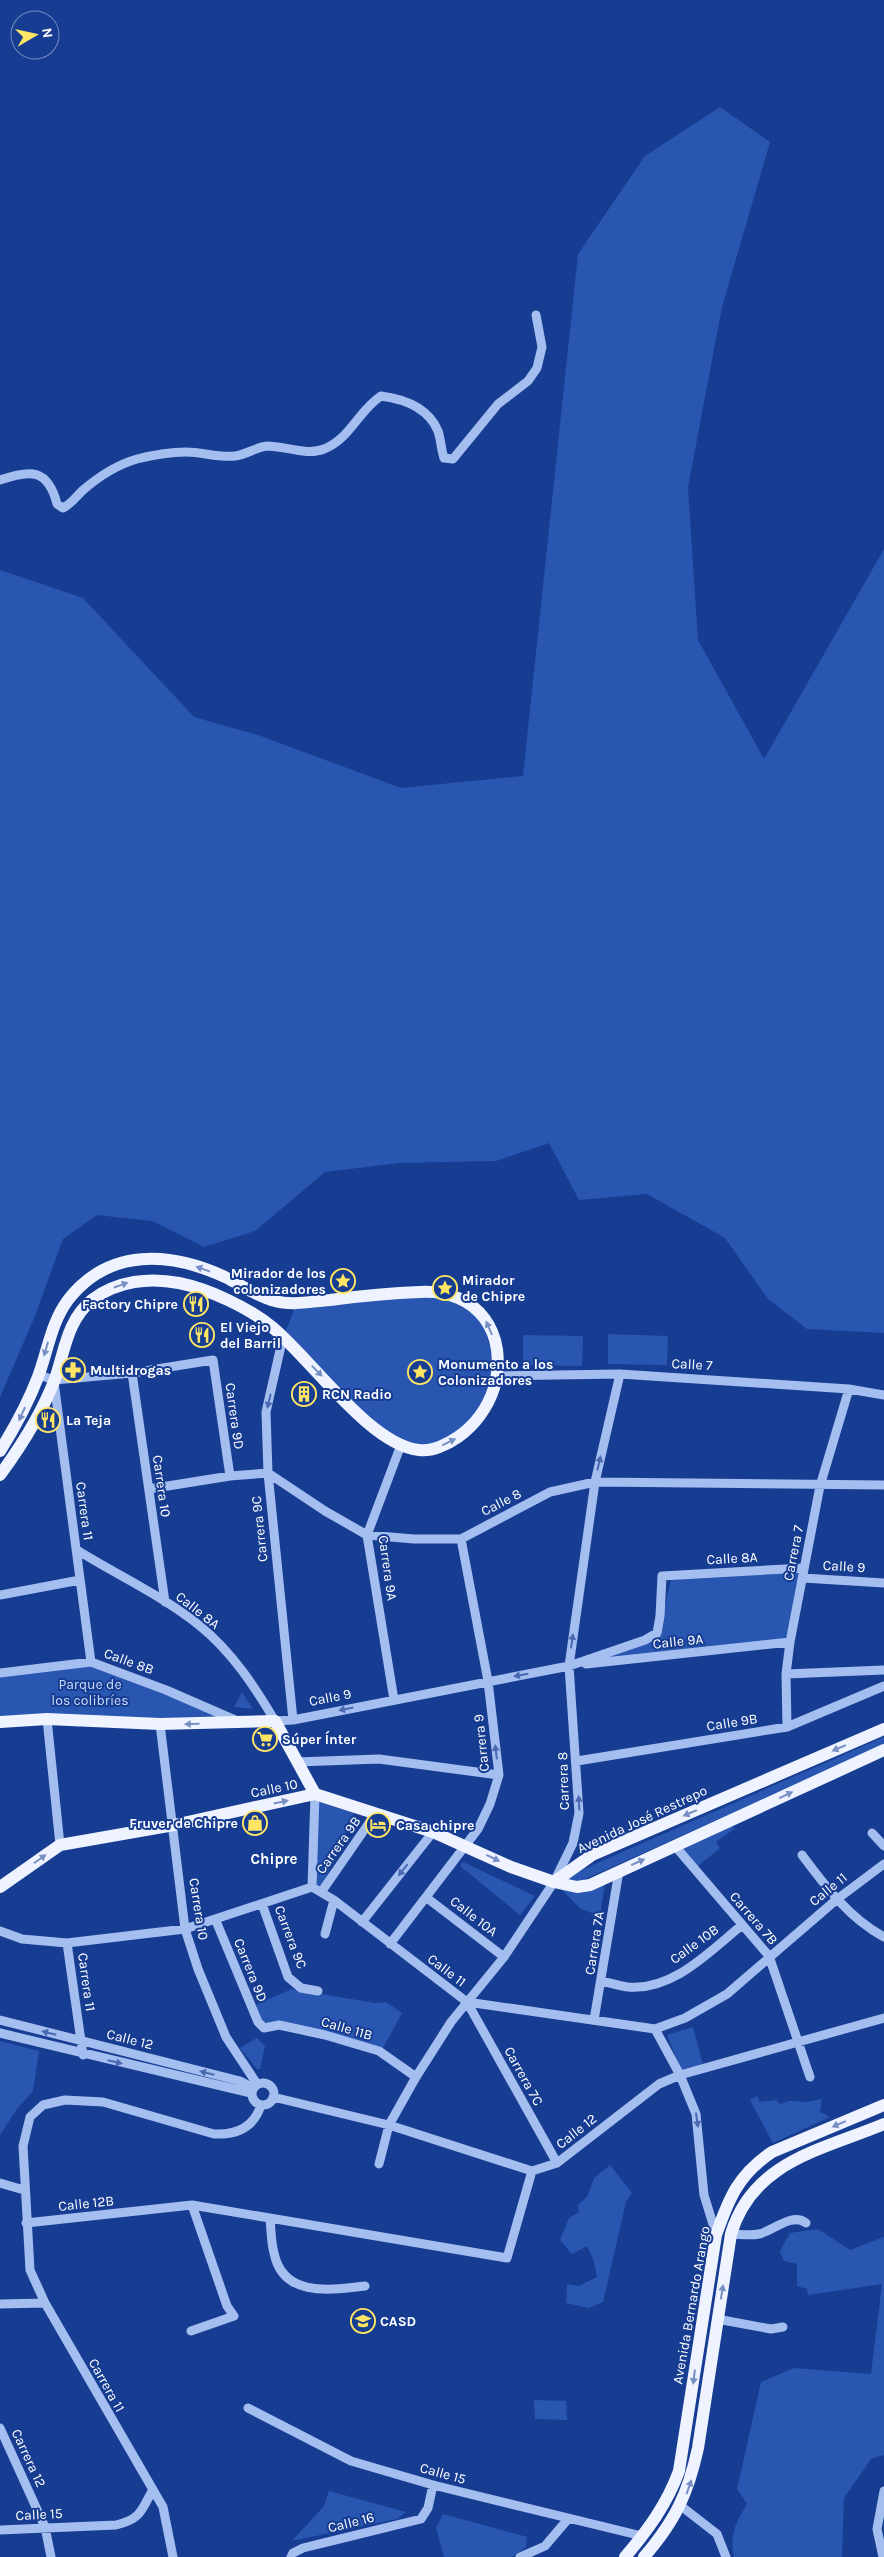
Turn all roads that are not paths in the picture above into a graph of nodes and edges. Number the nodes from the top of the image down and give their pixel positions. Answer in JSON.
{"nodes":[{"id":1,"x":536,"y":315,"type":"dead end"},
{"id":2,"x":0,"y":480,"type":"edge"},
{"id":3,"x":284,"y":1337,"type":"junction"},
{"id":4,"x":132,"y":1373,"type":"junction"},
{"id":5,"x":620,"y":1374,"type":"junction"},
{"id":6,"x":39,"y":1375,"type":"junction"},
{"id":7,"x":497,"y":1376,"type":"junction"},
{"id":8,"x":54,"y":1380,"type":"junction"},
{"id":9,"x":849,"y":1389,"type":"junction"},
{"id":10,"x":884,"y":1395,"type":"edge"},
{"id":11,"x":401,"y":1445,"type":"junction"},
{"id":12,"x":0,"y":1450,"type":"edge"},
{"id":13,"x":268,"y":1473,"type":"junction"},
{"id":14,"x":0,"y":1475,"type":"edge"},
{"id":15,"x":230,"y":1476,"type":"junction"},
{"id":16,"x":595,"y":1482,"type":"junction"},
{"id":17,"x":884,"y":1485,"type":"edge"},
{"id":18,"x":820,"y":1486,"type":"junction"},
{"id":19,"x":149,"y":1489,"type":"junction"},
{"id":20,"x":367,"y":1535,"type":"junction"},
{"id":21,"x":461,"y":1539,"type":"junction"},
{"id":22,"x":76,"y":1550,"type":"junction"},
{"id":23,"x":804,"y":1568,"type":"junction"},
{"id":24,"x":803,"y":1578,"type":"junction"},
{"id":25,"x":80,"y":1580,"type":"junction"},
{"id":26,"x":884,"y":1583,"type":"edge"},
{"id":27,"x":0,"y":1595,"type":"edge"},
{"id":28,"x":165,"y":1602,"type":"junction"},
{"id":29,"x":657,"y":1633,"type":"joint"},
{"id":30,"x":790,"y":1642,"type":"junction"},
{"id":31,"x":91,"y":1662,"type":"junction"},
{"id":32,"x":569,"y":1666,"type":"junction"},
{"id":33,"x":884,"y":1670,"type":"edge"},
{"id":34,"x":0,"y":1673,"type":"edge"},
{"id":35,"x":786,"y":1674,"type":"junction"},
{"id":36,"x":488,"y":1681,"type":"junction"},
{"id":37,"x":884,"y":1686,"type":"edge"},
{"id":38,"x":394,"y":1700,"type":"junction"},
{"id":39,"x":47,"y":1719,"type":"junction"},
{"id":40,"x":293,"y":1720,"type":"junction"},
{"id":41,"x":275,"y":1721,"type":"junction"},
{"id":42,"x":0,"y":1722,"type":"edge"},
{"id":43,"x":241,"y":1723,"type":"junction"},
{"id":44,"x":160,"y":1724,"type":"junction"},
{"id":45,"x":787,"y":1727,"type":"junction"},
{"id":46,"x":884,"y":1729,"type":"edge"},
{"id":47,"x":884,"y":1750,"type":"edge"},
{"id":48,"x":577,"y":1761,"type":"junction"},
{"id":49,"x":297,"y":1762,"type":"junction"},
{"id":50,"x":499,"y":1775,"type":"junction"},
{"id":51,"x":315,"y":1794,"type":"junction"},
{"id":52,"x":376,"y":1813,"type":"junction"},
{"id":53,"x":174,"y":1825,"type":"junction"},
{"id":54,"x":433,"y":1832,"type":"junction"},
{"id":55,"x":872,"y":1833,"type":"dead end"},
{"id":56,"x":60,"y":1845,"type":"junction"},
{"id":57,"x":467,"y":1846,"type":"junction"},
{"id":58,"x":675,"y":1846,"type":"junction"},
{"id":59,"x":884,"y":1846,"type":"edge"},
{"id":60,"x":802,"y":1855,"type":"dead end"},
{"id":61,"x":884,"y":1864,"type":"edge"},
{"id":62,"x":619,"y":1871,"type":"junction"},
{"id":63,"x":554,"y":1882,"type":"junction"},
{"id":64,"x":0,"y":1887,"type":"edge"},
{"id":65,"x":312,"y":1887,"type":"junction"},
{"id":66,"x":322,"y":1891,"type":"junction"},
{"id":67,"x":427,"y":1898,"type":"junction"},
{"id":68,"x":334,"y":1900,"type":"junction"},
{"id":69,"x":836,"y":1900,"type":"junction"},
{"id":70,"x":262,"y":1904,"type":"junction"},
{"id":71,"x":216,"y":1921,"type":"junction"},
{"id":72,"x":362,"y":1922,"type":"junction"},
{"id":73,"x":742,"y":1925,"type":"junction"},
{"id":74,"x":185,"y":1929,"type":"junction"},
{"id":75,"x":0,"y":1931,"type":"edge"},
{"id":76,"x":325,"y":1934,"type":"dead end"},
{"id":77,"x":884,"y":1937,"type":"edge"},
{"id":78,"x":67,"y":1943,"type":"junction"},
{"id":79,"x":390,"y":1944,"type":"junction"},
{"id":80,"x":504,"y":1956,"type":"junction"},
{"id":81,"x":769,"y":1956,"type":"junction"},
{"id":82,"x":602,"y":1981,"type":"junction"},
{"id":83,"x":318,"y":1991,"type":"dead end"},
{"id":84,"x":467,"y":2002,"type":"junction"},
{"id":85,"x":884,"y":2018,"type":"edge"},
{"id":86,"x":0,"y":2020,"type":"edge"},
{"id":87,"x":594,"y":2020,"type":"junction"},
{"id":88,"x":264,"y":2028,"type":"joint"},
{"id":89,"x":655,"y":2028,"type":"junction"},
{"id":90,"x":0,"y":2033,"type":"edge"},
{"id":91,"x":81,"y":2041,"type":"junction"},
{"id":92,"x":798,"y":2041,"type":"junction"},
{"id":93,"x":83,"y":2055,"type":"junction"},
{"id":94,"x":680,"y":2075,"type":"junction"},
{"id":95,"x":416,"y":2077,"type":"junction"},
{"id":96,"x":810,"y":2077,"type":"dead end"},
{"id":97,"x":254,"y":2088,"type":"junction"},
{"id":98,"x":273,"y":2097,"type":"junction"},
{"id":99,"x":261,"y":2105,"type":"junction"},
{"id":100,"x":884,"y":2105,"type":"edge"},
{"id":101,"x":884,"y":2124,"type":"edge"},
{"id":102,"x":389,"y":2125,"type":"junction"},
{"id":103,"x":557,"y":2163,"type":"junction"},
{"id":104,"x":379,"y":2164,"type":"dead end"},
{"id":105,"x":532,"y":2171,"type":"junction"},
{"id":106,"x":0,"y":2183,"type":"edge"},
{"id":107,"x":24,"y":2190,"type":"junction"},
{"id":108,"x":192,"y":2205,"type":"junction"},
{"id":109,"x":270,"y":2218,"type":"junction"},
{"id":110,"x":26,"y":2223,"type":"junction"},
{"id":111,"x":806,"y":2224,"type":"dead end"},
{"id":112,"x":731,"y":2234,"type":"junction"},
{"id":113,"x":716,"y":2235,"type":"junction"},
{"id":114,"x":365,"y":2286,"type":"dead end"},
{"id":115,"x":45,"y":2303,"type":"junction"},
{"id":116,"x":0,"y":2304,"type":"edge"},
{"id":117,"x":717,"y":2319,"type":"junction"},
{"id":118,"x":783,"y":2327,"type":"dead end"},
{"id":119,"x":191,"y":2331,"type":"dead end"},
{"id":120,"x":248,"y":2408,"type":"dead end"},
{"id":121,"x":0,"y":2428,"type":"edge"},
{"id":122,"x":433,"y":2485,"type":"junction"},
{"id":123,"x":152,"y":2490,"type":"junction"},
{"id":124,"x":884,"y":2491,"type":"edge"},
{"id":125,"x":681,"y":2506,"type":"junction"},
{"id":126,"x":568,"y":2518,"type":"junction"},
{"id":127,"x":45,"y":2527,"type":"junction"},
{"id":128,"x":0,"y":2530,"type":"edge"},
{"id":129,"x":642,"y":2536,"type":"junction"},
{"id":130,"x":51,"y":2557,"type":"edge"},
{"id":131,"x":173,"y":2557,"type":"edge"},
{"id":132,"x":291,"y":2557,"type":"edge"},
{"id":133,"x":520,"y":2557,"type":"edge"},
{"id":134,"x":625,"y":2557,"type":"edge"},
{"id":135,"x":644,"y":2557,"type":"edge"},
{"id":136,"x":726,"y":2557,"type":"edge"},
{"id":137,"x":883,"y":2557,"type":"edge"}],
"edges":[{"from":1,"to":2,"type":"street"},
{"from":8,"to":3,"type":"main road","one_way":true},
{"from":3,"to":11,"type":"main road","one_way":true},
{"from":3,"to":13,"type":"street","name":"Carrera 9C","one_way":true},
{"from":4,"to":8,"type":"street"},
{"from":4,"to":15,"type":"street","name":"Carrera 9D"},
{"from":4,"to":19,"type":"street","name":"Carrera 10"},
{"from":5,"to":7,"type":"street","name":"Calle 7"},
{"from":5,"to":9,"type":"street","name":"Calle 7"},
{"from":16,"to":5,"type":"street","name":"Carrera 8","one_way":true},
{"from":7,"to":6,"type":"main road","one_way":true},
{"from":6,"to":8,"type":"street"},
{"from":6,"to":12,"type":"main road","one_way":true},
{"from":11,"to":7,"type":"main road","one_way":true},
{"from":8,"to":14,"type":"main road"},
{"from":8,"to":22,"type":"street","name":"Carrera 11"},
{"from":9,"to":10,"type":"street","name":"Calle 7"},
{"from":9,"to":18,"type":"street","name":"Carrera 7"},
{"from":11,"to":20,"type":"street","name":"Carrera 9A"},
{"from":13,"to":15,"type":"street"},
{"from":13,"to":20,"type":"street"},
{"from":13,"to":40,"type":"street","name":"Carrera 9C"},
{"from":15,"to":19,"type":"street"},
{"from":16,"to":18,"type":"street","name":"Calle 8"},
{"from":16,"to":21,"type":"street","name":"Calle 8"},
{"from":32,"to":16,"type":"street","name":"Carrera 8","one_way":true},
{"from":17,"to":18,"type":"street","name":"Calle 8"},
{"from":18,"to":23,"type":"street","name":"Carrera 7"},
{"from":19,"to":28,"type":"street","name":"Carrera 10"},
{"from":20,"to":21,"type":"street"},
{"from":20,"to":38,"type":"street","name":"Carrera 9A"},
{"from":21,"to":36,"type":"street","name":"Carrera 9"},
{"from":22,"to":25,"type":"street","name":"Carrera 11"},
{"from":22,"to":28,"type":"street","name":"Calle 8A"},
{"from":23,"to":24,"type":"street","name":"Carrera 7"},
{"from":23,"to":29,"type":"street","name":"Calle 8A"},
{"from":24,"to":26,"type":"street","name":"Calle 9"},
{"from":24,"to":30,"type":"street","name":"Carrera 7"},
{"from":25,"to":27,"type":"street"},
{"from":25,"to":31,"type":"street","name":"Carrera 11"},
{"from":28,"to":41,"type":"street","name":"Calle 8A"},
{"from":29,"to":32,"type":"street","name":"Calle 9"},
{"from":30,"to":32,"type":"street","name":"Calle 9A"},
{"from":30,"to":35,"type":"street","name":"Carrera 7"},
{"from":31,"to":34,"type":"street","name":"Calle 8B"},
{"from":31,"to":43,"type":"street","name":"Calle 8B"},
{"from":32,"to":36,"type":"street","name":"Calle 9","one_way":true},
{"from":32,"to":48,"type":"street","name":"Carrera 8"},
{"from":33,"to":35,"type":"street"},
{"from":35,"to":45,"type":"street","name":"Carrera 7"},
{"from":36,"to":38,"type":"street","name":"Calle 9"},
{"from":50,"to":36,"type":"street","name":"Carrera 9","one_way":true},
{"from":37,"to":45,"type":"street","name":"Calle 9B"},
{"from":38,"to":40,"type":"street","name":"Calle 9","one_way":true},
{"from":39,"to":42,"type":"main road","name":"Calle 9"},
{"from":39,"to":44,"type":"main road","name":"Calle 9"},
{"from":39,"to":56,"type":"street"},
{"from":40,"to":41,"type":"street","name":"Calle 9"},
{"from":41,"to":43,"type":"main road","name":"Calle 9"},
{"from":41,"to":49,"type":"main road"},
{"from":43,"to":44,"type":"main road","name":"Calle 9","one_way":true},
{"from":44,"to":53,"type":"street","name":"Carrera 10"},
{"from":45,"to":48,"type":"street","name":"Calle 9B"},
{"from":46,"to":63,"type":"main road","name":"Avenida José Restrepo","one_way":true},
{"from":58,"to":47,"type":"main road","one_way":true},
{"from":63,"to":48,"type":"street","name":"Carrera 8","one_way":true},
{"from":49,"to":50,"type":"street"},
{"from":49,"to":51,"type":"main road"},
{"from":50,"to":57,"type":"street","name":"Carrera 9"},
{"from":51,"to":52,"type":"main road","name":"Calle 10"},
{"from":53,"to":51,"type":"main road","name":"Calle 10","one_way":true},
{"from":51,"to":65,"type":"street"},
{"from":52,"to":54,"type":"main road","name":"Calle 10"},
{"from":52,"to":66,"type":"street","name":"Carrera 9B"},
{"from":53,"to":56,"type":"main road","name":"Calle 10"},
{"from":53,"to":74,"type":"street","name":"Carrera 10"},
{"from":54,"to":57,"type":"main road","name":"Calle 10"},
{"from":54,"to":72,"type":"street","one_way":true},
{"from":55,"to":59,"type":"street"},
{"from":64,"to":56,"type":"main road","name":"Calle 10","one_way":true},
{"from":57,"to":63,"type":"main road","name":"Calle 10","one_way":true},
{"from":57,"to":67,"type":"street","name":"Carrera 9"},
{"from":62,"to":58,"type":"main road","one_way":true},
{"from":58,"to":73,"type":"street","name":"Carrera 7B"},
{"from":60,"to":69,"type":"street"},
{"from":61,"to":69,"type":"street","name":"Calle 11"},
{"from":62,"to":63,"type":"main road"},
{"from":62,"to":82,"type":"street","name":"Carrera 7A"},
{"from":63,"to":80,"type":"street","name":"Carrera 8"},
{"from":65,"to":66,"type":"street","name":"Calle 11"},
{"from":65,"to":70,"type":"street"},
{"from":66,"to":68,"type":"street","name":"Calle 11"},
{"from":67,"to":79,"type":"street","name":"Carrera 9"},
{"from":67,"to":80,"type":"street","name":"Calle 10A"},
{"from":68,"to":72,"type":"street","name":"Calle 11"},
{"from":68,"to":76,"type":"street"},
{"from":69,"to":77,"type":"street"},
{"from":69,"to":81,"type":"street","name":"Calle 11"},
{"from":70,"to":71,"type":"street"},
{"from":70,"to":83,"type":"street","name":"Carrera 9C"},
{"from":71,"to":74,"type":"street"},
{"from":71,"to":88,"type":"street","name":"Carrera 9D"},
{"from":72,"to":79,"type":"street","name":"Calle 11"},
{"from":73,"to":81,"type":"street","name":"Carrera 7B"},
{"from":73,"to":82,"type":"street","name":"Calle 10B"},
{"from":74,"to":78,"type":"street"},
{"from":74,"to":97,"type":"street","name":"Carrera 10"},
{"from":75,"to":78,"type":"street"},
{"from":78,"to":91,"type":"street","name":"Carrera 11"},
{"from":79,"to":84,"type":"street","name":"Calle 11"},
{"from":80,"to":84,"type":"street","name":"Carrera 8"},
{"from":81,"to":89,"type":"street","name":"Calle 11"},
{"from":81,"to":92,"type":"street","name":"Carrera 7B"},
{"from":82,"to":87,"type":"street","name":"Carrera 7A"},
{"from":84,"to":87,"type":"street","name":"Calle 11"},
{"from":84,"to":95,"type":"street","name":"Carrera 8"},
{"from":84,"to":103,"type":"street","name":"Carrera 7C"},
{"from":85,"to":92,"type":"street","name":"Calle 12"},
{"from":91,"to":86,"type":"street","name":"Calle 12","one_way":true},
{"from":87,"to":89,"type":"street","name":"Calle 11"},
{"from":88,"to":95,"type":"street","name":"Calle 11B"},
{"from":89,"to":94,"type":"street"},
{"from":90,"to":93,"type":"street","name":"Calle 12"},
{"from":91,"to":93,"type":"street","name":"Carrera 11"},
{"from":97,"to":91,"type":"street","name":"Calle 12","one_way":true},
{"from":92,"to":94,"type":"street","name":"Calle 12"},
{"from":92,"to":96,"type":"street","name":"Carrera 7B"},
{"from":93,"to":97,"type":"street","name":"Calle 12","one_way":true},
{"from":94,"to":103,"type":"street","name":"Calle 12"},
{"from":94,"to":113,"type":"street","one_way":true},
{"from":95,"to":102,"type":"street","name":"Carrera 8"},
{"from":97,"to":98,"type":"street"},
{"from":97,"to":99,"type":"street"},
{"from":98,"to":99,"type":"street"},
{"from":98,"to":102,"type":"street"},
{"from":99,"to":107,"type":"street"},
{"from":100,"to":113,"type":"main road","name":"Avenida Bernardo Arango","one_way":true},
{"from":101,"to":112,"type":"main road","name":"Avenida Bernardo Arango"},
{"from":102,"to":104,"type":"street","name":"Carrera 8"},
{"from":102,"to":105,"type":"street"},
{"from":103,"to":105,"type":"street","name":"Calle 12"},
{"from":105,"to":109,"type":"street","name":"Calle 12B"},
{"from":106,"to":107,"type":"street"},
{"from":107,"to":110,"type":"street"},
{"from":108,"to":109,"type":"street","name":"Calle 12B"},
{"from":108,"to":110,"type":"street","name":"Calle 12B"},
{"from":108,"to":119,"type":"street"},
{"from":109,"to":114,"type":"street"},
{"from":110,"to":115,"type":"street","name":"Carrera 11"},
{"from":111,"to":112,"type":"street"},
{"from":117,"to":112,"type":"main road","name":"Avenida Bernardo Arango","one_way":true},
{"from":113,"to":129,"type":"main road","name":"Avenida Bernardo Arango","one_way":true},
{"from":115,"to":116,"type":"street"},
{"from":115,"to":123,"type":"street","name":"Carrera 11"},
{"from":117,"to":118,"type":"street"},
{"from":125,"to":117,"type":"main road","name":"Avenida Bernardo Arango","one_way":true},
{"from":120,"to":122,"type":"street","name":"Calle 15"},
{"from":121,"to":127,"type":"street","name":"Carrera 12"},
{"from":122,"to":126,"type":"street","name":"Calle 15"},
{"from":122,"to":132,"type":"street","name":"Calle 16"},
{"from":123,"to":127,"type":"street","name":"Calle 15"},
{"from":123,"to":131,"type":"street","name":"Carrera 11"},
{"from":124,"to":137,"type":"street"},
{"from":125,"to":135,"type":"main road","name":"Avenida Bernardo Arango"},
{"from":125,"to":136,"type":"street"},
{"from":126,"to":129,"type":"street","name":"Calle 15"},
{"from":126,"to":133,"type":"street"},
{"from":127,"to":128,"type":"street","name":"Calle 15"},
{"from":127,"to":130,"type":"street","name":"Carrera 12"},
{"from":129,"to":134,"type":"main road","name":"Avenida Bernardo Arango"}]}
